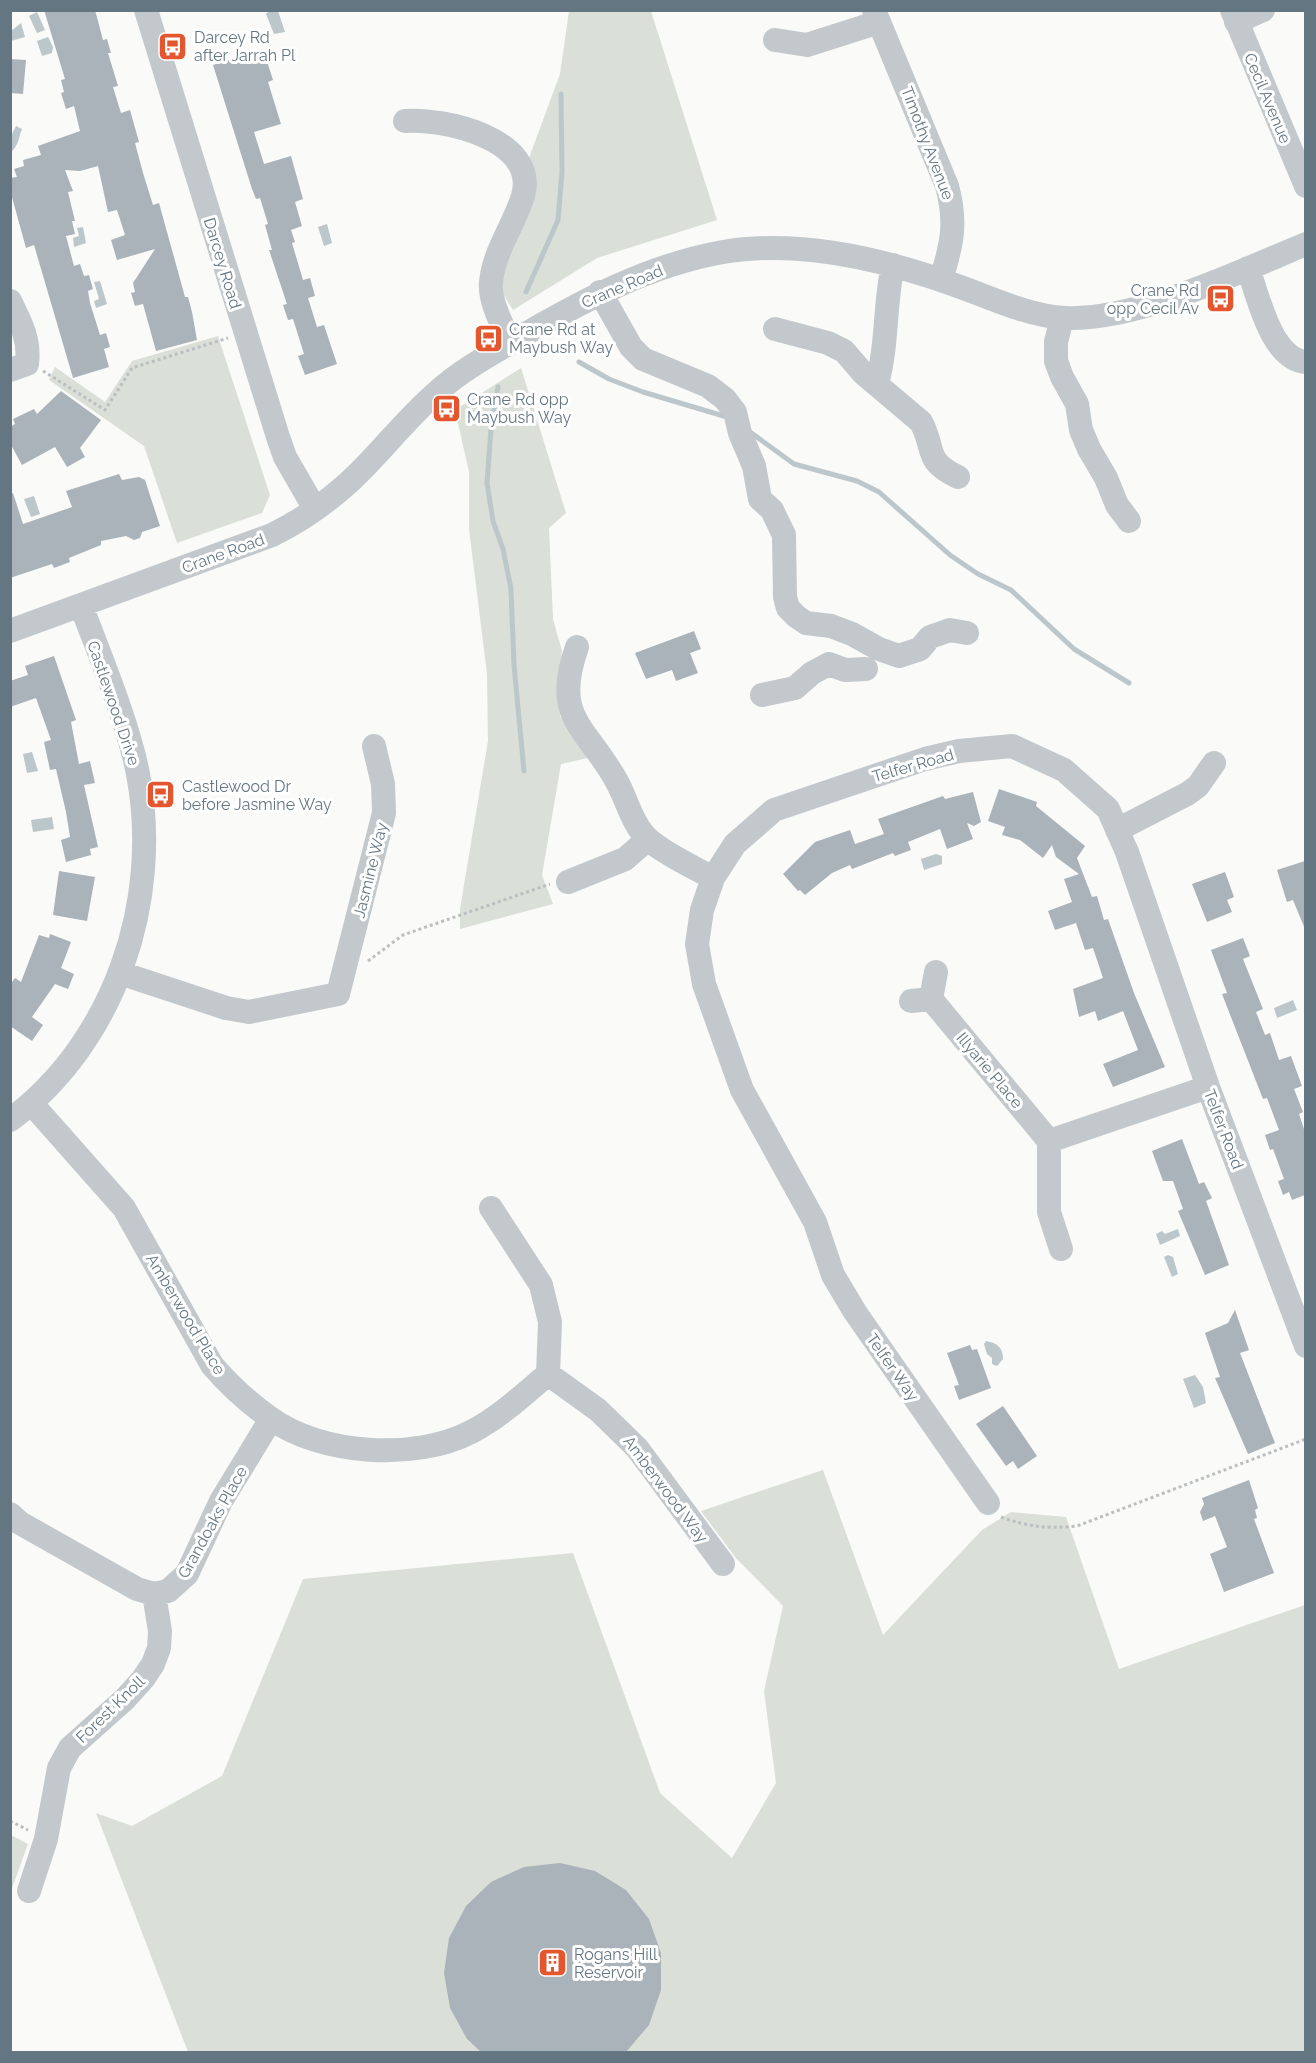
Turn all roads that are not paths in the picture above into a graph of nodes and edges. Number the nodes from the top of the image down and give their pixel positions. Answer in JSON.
{"nodes":[{"id":1,"x":146,"y":10,"type":"edge"},
{"id":2,"x":1263,"y":10,"type":"edge"},
{"id":3,"x":877,"y":16,"type":"edge"},
{"id":4,"x":1234,"y":16,"type":"edge"},
{"id":5,"x":775,"y":40,"type":"dead end"},
{"id":6,"x":405,"y":121,"type":"dead end"},
{"id":7,"x":1305,"y":186,"type":"edge"},
{"id":8,"x":1305,"y":244,"type":"edge"},
{"id":9,"x":893,"y":265,"type":"junction"},
{"id":10,"x":1248,"y":268,"type":"junction"},
{"id":11,"x":941,"y":280,"type":"junction"},
{"id":12,"x":600,"y":292,"type":"junction"},
{"id":13,"x":10,"y":301,"type":"edge"},
{"id":14,"x":1062,"y":318,"type":"junction"},
{"id":15,"x":775,"y":329,"type":"dead end"},
{"id":16,"x":510,"y":343,"type":"junction"},
{"id":17,"x":1305,"y":362,"type":"edge"},
{"id":18,"x":19,"y":367,"type":"edge"},
{"id":19,"x":877,"y":384,"type":"junction"},
{"id":20,"x":958,"y":477,"type":"dead end"},
{"id":21,"x":315,"y":508,"type":"junction"},
{"id":22,"x":1129,"y":521,"type":"dead end"},
{"id":23,"x":81,"y":605,"type":"junction"},
{"id":24,"x":831,"y":626,"type":"junction"},
{"id":25,"x":10,"y":631,"type":"edge"},
{"id":26,"x":967,"y":633,"type":"dead end"},
{"id":27,"x":577,"y":647,"type":"dead end"},
{"id":28,"x":829,"y":664,"type":"junction"},
{"id":29,"x":866,"y":669,"type":"dead end"},
{"id":30,"x":762,"y":695,"type":"dead end"},
{"id":31,"x":374,"y":746,"type":"dead end"},
{"id":32,"x":1214,"y":763,"type":"dead end"},
{"id":33,"x":1117,"y":830,"type":"junction"},
{"id":34,"x":648,"y":839,"type":"junction"},
{"id":35,"x":713,"y":878,"type":"junction"},
{"id":36,"x":568,"y":882,"type":"road end"},
{"id":37,"x":936,"y":972,"type":"dead end"},
{"id":38,"x":120,"y":973,"type":"junction"},
{"id":39,"x":1208,"y":1087,"type":"junction"},
{"id":40,"x":32,"y":1104,"type":"junction"},
{"id":41,"x":10,"y":1120,"type":"edge"},
{"id":42,"x":1050,"y":1141,"type":"junction"},
{"id":43,"x":491,"y":1208,"type":"dead end"},
{"id":44,"x":815,"y":1222,"type":"joint"},
{"id":45,"x":1061,"y":1249,"type":"dead end"},
{"id":46,"x":1305,"y":1346,"type":"edge"},
{"id":47,"x":548,"y":1374,"type":"junction"},
{"id":48,"x":271,"y":1419,"type":"junction"},
{"id":49,"x":988,"y":1503,"type":"road end"},
{"id":50,"x":10,"y":1514,"type":"edge"},
{"id":51,"x":723,"y":1564,"type":"dead end"},
{"id":52,"x":154,"y":1594,"type":"junction"},
{"id":53,"x":29,"y":1891,"type":"dead end"}],
"edges":[{"from":1,"to":21,"type":"street","name":"Darcey Road"},
{"from":2,"to":4,"type":"street"},
{"from":3,"to":5,"type":"street"},
{"from":3,"to":11,"type":"street","name":"Timothy Avenue"},
{"from":4,"to":7,"type":"street","name":"Cecil Avenue"},
{"from":6,"to":16,"type":"street"},
{"from":8,"to":10,"type":"street","name":"Crane Road"},
{"from":9,"to":11,"type":"street","name":"Crane Road"},
{"from":9,"to":12,"type":"street","name":"Crane Road"},
{"from":9,"to":19,"type":"street"},
{"from":10,"to":14,"type":"street","name":"Crane Road"},
{"from":10,"to":17,"type":"street"},
{"from":11,"to":14,"type":"street","name":"Crane Road"},
{"from":12,"to":16,"type":"street","name":"Crane Road"},
{"from":12,"to":24,"type":"street"},
{"from":13,"to":18,"type":"street"},
{"from":14,"to":22,"type":"street"},
{"from":15,"to":19,"type":"street"},
{"from":16,"to":21,"type":"street","name":"Crane Road"},
{"from":19,"to":20,"type":"street"},
{"from":21,"to":23,"type":"street","name":"Crane Road"},
{"from":23,"to":25,"type":"street","name":"Crane Road"},
{"from":23,"to":38,"type":"street","name":"Castlewood Drive"},
{"from":24,"to":26,"type":"street"},
{"from":24,"to":28,"type":"street"},
{"from":27,"to":34,"type":"street"},
{"from":28,"to":29,"type":"street"},
{"from":28,"to":30,"type":"street"},
{"from":31,"to":38,"type":"street","name":"Jasmine Way"},
{"from":32,"to":33,"type":"street"},
{"from":33,"to":35,"type":"street","name":"Telfer Road"},
{"from":33,"to":39,"type":"street","name":"Telfer Road"},
{"from":34,"to":35,"type":"street"},
{"from":34,"to":36,"type":"street"},
{"from":35,"to":44,"type":"street","name":"Telfer Road"},
{"from":37,"to":42,"type":"street","name":"Illyarie Place"},
{"from":38,"to":40,"type":"street","name":"Castlewood Drive"},
{"from":39,"to":42,"type":"street"},
{"from":39,"to":46,"type":"street","name":"Telfer Road"},
{"from":40,"to":41,"type":"street","name":"Castlewood Drive"},
{"from":40,"to":48,"type":"street","name":"Amberwood Place"},
{"from":42,"to":45,"type":"street"},
{"from":43,"to":47,"type":"street"},
{"from":44,"to":49,"type":"street","name":"Telfer Way"},
{"from":47,"to":48,"type":"street","name":"Amberwood Place"},
{"from":47,"to":51,"type":"street","name":"Amberwood Way"},
{"from":48,"to":52,"type":"street","name":"Grandoaks Place"},
{"from":50,"to":52,"type":"street"},
{"from":52,"to":53,"type":"street","name":"Forest Knoll"}]}
